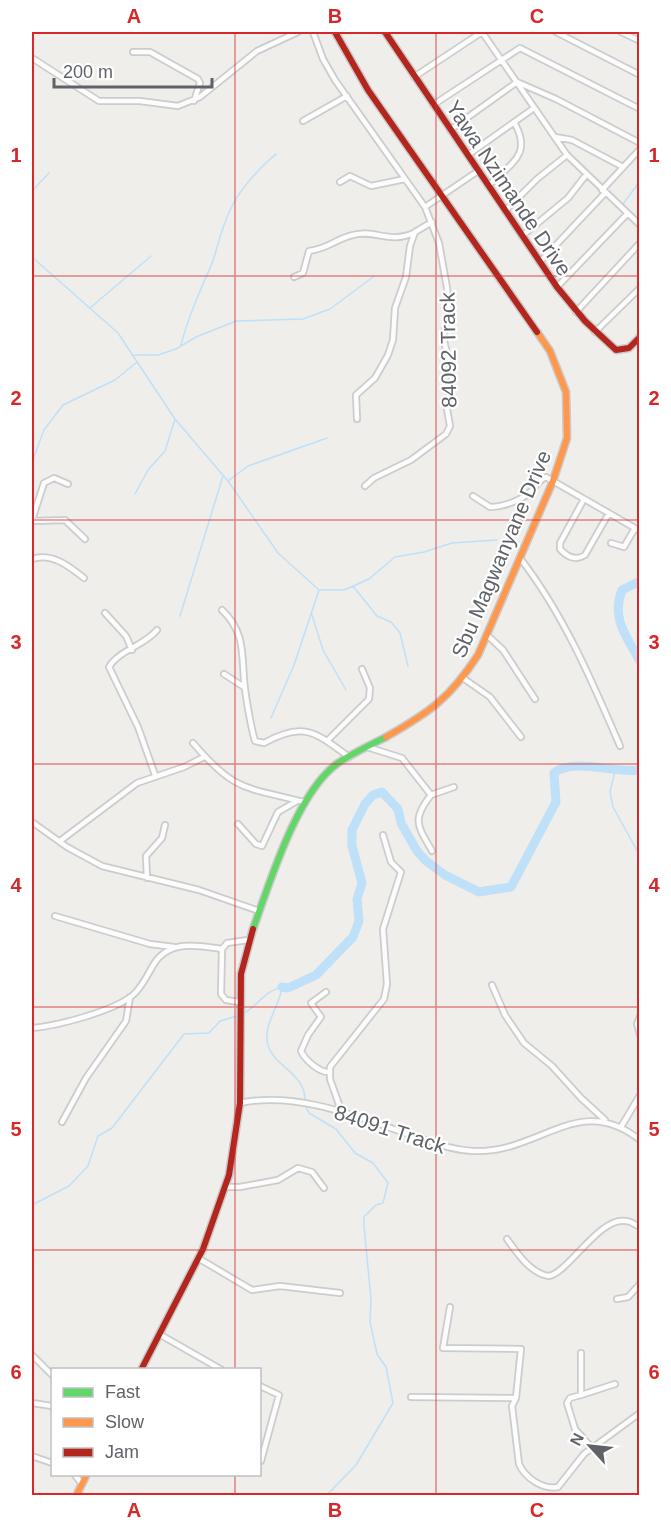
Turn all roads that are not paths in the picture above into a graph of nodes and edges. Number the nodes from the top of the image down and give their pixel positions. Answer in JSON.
{"nodes":[{"id":1,"x":298,"y":32,"type":"edge"},
{"id":2,"x":313,"y":32,"type":"edge"},
{"id":3,"x":335,"y":32,"type":"edge"},
{"id":4,"x":385,"y":32,"type":"edge"},
{"id":5,"x":482,"y":32,"type":"edge"},
{"id":6,"x":556,"y":32,"type":"edge"},
{"id":7,"x":621,"y":32,"type":"edge"},
{"id":8,"x":639,"y":41,"type":"edge"},
{"id":9,"x":133,"y":52,"type":"dead end"},
{"id":10,"x":32,"y":58,"type":"edge"},
{"id":11,"x":502,"y":58,"type":"junction"},
{"id":12,"x":639,"y":75,"type":"edge"},
{"id":13,"x":414,"y":77,"type":"junction"},
{"id":14,"x":517,"y":82,"type":"junction"},
{"id":15,"x":347,"y":96,"type":"junction"},
{"id":16,"x":194,"y":101,"type":"junction"},
{"id":17,"x":433,"y":105,"type":"junction"},
{"id":18,"x":534,"y":108,"type":"junction"},
{"id":19,"x":639,"y":109,"type":"edge"},
{"id":20,"x":303,"y":121,"type":"dead end"},
{"id":21,"x":514,"y":122,"type":"junction"},
{"id":22,"x":450,"y":130,"type":"junction"},
{"id":23,"x":554,"y":137,"type":"junction"},
{"id":24,"x":639,"y":143,"type":"edge"},
{"id":25,"x":639,"y":149,"type":"edge"},
{"id":26,"x":468,"y":155,"type":"junction"},
{"id":27,"x":567,"y":156,"type":"junction"},
{"id":28,"x":622,"y":167,"type":"junction"},
{"id":29,"x":478,"y":171,"type":"junction"},
{"id":30,"x":586,"y":175,"type":"junction"},
{"id":31,"x":405,"y":179,"type":"junction"},
{"id":32,"x":340,"y":182,"type":"dead end"},
{"id":33,"x":488,"y":186,"type":"junction"},
{"id":34,"x":603,"y":191,"type":"junction"},
{"id":35,"x":443,"y":194,"type":"junction"},
{"id":36,"x":425,"y":207,"type":"junction"},
{"id":37,"x":505,"y":211,"type":"junction"},
{"id":38,"x":627,"y":214,"type":"junction"},
{"id":39,"x":432,"y":222,"type":"junction"},
{"id":40,"x":639,"y":225,"type":"edge"},
{"id":41,"x":415,"y":232,"type":"junction"},
{"id":42,"x":522,"y":237,"type":"junction"},
{"id":43,"x":639,"y":243,"type":"edge"},
{"id":44,"x":540,"y":262,"type":"junction"},
{"id":45,"x":294,"y":277,"type":"dead end"},
{"id":46,"x":557,"y":287,"type":"junction"},
{"id":47,"x":639,"y":288,"type":"edge"},
{"id":48,"x":576,"y":312,"type":"junction"},
{"id":49,"x":595,"y":332,"type":"junction"},
{"id":50,"x":639,"y":338,"type":"edge"},
{"id":51,"x":357,"y":419,"type":"dead end"},
{"id":52,"x":553,"y":481,"type":"junction"},
{"id":53,"x":68,"y":484,"type":"dead end"},
{"id":54,"x":365,"y":486,"type":"dead end"},
{"id":55,"x":474,"y":496,"type":"dead end"},
{"id":56,"x":584,"y":499,"type":"junction"},
{"id":57,"x":609,"y":513,"type":"junction"},
{"id":58,"x":32,"y":520,"type":"edge"},
{"id":59,"x":637,"y":530,"type":"edge"},
{"id":60,"x":85,"y":539,"type":"dead end"},
{"id":61,"x":611,"y":543,"type":"dead end"},
{"id":62,"x":520,"y":558,"type":"junction"},
{"id":63,"x":32,"y":559,"type":"edge"},
{"id":64,"x":84,"y":578,"type":"dead end"},
{"id":65,"x":222,"y":610,"type":"dead end"},
{"id":66,"x":105,"y":613,"type":"dead end"},
{"id":67,"x":157,"y":630,"type":"dead end"},
{"id":68,"x":487,"y":635,"type":"junction"},
{"id":69,"x":132,"y":650,"type":"junction"},
{"id":70,"x":362,"y":669,"type":"dead end"},
{"id":71,"x":224,"y":674,"type":"dead end"},
{"id":72,"x":463,"y":678,"type":"junction"},
{"id":73,"x":246,"y":689,"type":"junction"},
{"id":74,"x":535,"y":699,"type":"dead end"},
{"id":75,"x":521,"y":737,"type":"dead end"},
{"id":76,"x":327,"y":741,"type":"junction"},
{"id":77,"x":193,"y":743,"type":"dead end"},
{"id":78,"x":620,"y":746,"type":"dead end"},
{"id":79,"x":367,"y":747,"type":"junction"},
{"id":80,"x":204,"y":757,"type":"junction"},
{"id":81,"x":349,"y":757,"type":"junction"},
{"id":82,"x":155,"y":775,"type":"junction"},
{"id":83,"x":454,"y":787,"type":"dead end"},
{"id":84,"x":431,"y":795,"type":"junction"},
{"id":85,"x":300,"y":802,"type":"junction"},
{"id":86,"x":32,"y":822,"type":"edge"},
{"id":87,"x":238,"y":824,"type":"dead end"},
{"id":88,"x":165,"y":825,"type":"dead end"},
{"id":89,"x":383,"y":835,"type":"dead end"},
{"id":90,"x":60,"y":841,"type":"junction"},
{"id":91,"x":432,"y":852,"type":"dead end"},
{"id":92,"x":147,"y":878,"type":"junction"},
{"id":93,"x":259,"y":911,"type":"junction"},
{"id":94,"x":55,"y":916,"type":"dead end"},
{"id":95,"x":248,"y":940,"type":"junction"},
{"id":96,"x":174,"y":947,"type":"junction"},
{"id":97,"x":222,"y":948,"type":"junction"},
{"id":98,"x":492,"y":985,"type":"dead end"},
{"id":99,"x":326,"y":992,"type":"dead end"},
{"id":100,"x":130,"y":997,"type":"junction"},
{"id":101,"x":239,"y":1004,"type":"junction"},
{"id":102,"x":639,"y":1016,"type":"edge"},
{"id":103,"x":32,"y":1028,"type":"edge"},
{"id":104,"x":639,"y":1035,"type":"edge"},
{"id":105,"x":328,"y":1072,"type":"junction"},
{"id":106,"x":639,"y":1095,"type":"edge"},
{"id":107,"x":240,"y":1103,"type":"junction"},
{"id":108,"x":342,"y":1113,"type":"junction"},
{"id":109,"x":606,"y":1120,"type":"junction"},
{"id":110,"x":62,"y":1122,"type":"dead end"},
{"id":111,"x":621,"y":1127,"type":"junction"},
{"id":112,"x":639,"y":1140,"type":"edge"},
{"id":113,"x":226,"y":1187,"type":"junction"},
{"id":114,"x":324,"y":1188,"type":"dead end"},
{"id":115,"x":639,"y":1227,"type":"edge"},
{"id":116,"x":507,"y":1239,"type":"dead end"},
{"id":117,"x":198,"y":1258,"type":"junction"},
{"id":118,"x":639,"y":1284,"type":"edge"},
{"id":119,"x":340,"y":1293,"type":"dead end"},
{"id":120,"x":617,"y":1299,"type":"dead end"},
{"id":121,"x":450,"y":1307,"type":"dead end"},
{"id":122,"x":159,"y":1334,"type":"junction"},
{"id":123,"x":581,"y":1353,"type":"dead end"},
{"id":124,"x":32,"y":1355,"type":"edge"},
{"id":125,"x":142,"y":1368,"type":"edge"},
{"id":126,"x":218,"y":1368,"type":"edge"},
{"id":127,"x":51,"y":1374,"type":"edge"},
{"id":128,"x":615,"y":1384,"type":"dead end"},
{"id":129,"x":261,"y":1386,"type":"edge"},
{"id":130,"x":581,"y":1395,"type":"junction"},
{"id":131,"x":411,"y":1397,"type":"dead end"},
{"id":132,"x":516,"y":1398,"type":"junction"},
{"id":133,"x":32,"y":1402,"type":"edge"},
{"id":134,"x":51,"y":1406,"type":"edge"},
{"id":135,"x":639,"y":1413,"type":"edge"},
{"id":136,"x":591,"y":1448,"type":"junction"},
{"id":137,"x":32,"y":1456,"type":"edge"},
{"id":138,"x":261,"y":1461,"type":"dead end"},
{"id":139,"x":51,"y":1463,"type":"edge"},
{"id":140,"x":76,"y":1476,"type":"edge"},
{"id":141,"x":86,"y":1476,"type":"edge"},
{"id":142,"x":82,"y":1484,"type":"junction"},
{"id":143,"x":76,"y":1496,"type":"edge"}],
"edges":[{"from":1,"to":16,"type":"street"},
{"from":2,"to":15,"type":"street","name":"84092 Track"},
{"from":3,"to":35,"type":"main road","name":"Sbu Magwanyane Drive"},
{"from":4,"to":13,"type":"main road","name":"Yawa Nzimande Drive"},
{"from":5,"to":11,"type":"street"},
{"from":5,"to":13,"type":"street"},
{"from":6,"to":12,"type":"street"},
{"from":7,"to":8,"type":"street"},
{"from":9,"to":16,"type":"street"},
{"from":10,"to":16,"type":"street"},
{"from":11,"to":14,"type":"street"},
{"from":11,"to":17,"type":"street"},
{"from":11,"to":19,"type":"street"},
{"from":13,"to":17,"type":"main road","name":"Yawa Nzimande Drive"},
{"from":14,"to":18,"type":"street"},
{"from":14,"to":22,"type":"street"},
{"from":14,"to":24,"type":"street"},
{"from":15,"to":20,"type":"street"},
{"from":15,"to":31,"type":"street","name":"84092 Track"},
{"from":17,"to":22,"type":"main road","name":"Yawa Nzimande Drive"},
{"from":18,"to":21,"type":"street"},
{"from":18,"to":23,"type":"street"},
{"from":21,"to":26,"type":"street"},
{"from":21,"to":33,"type":"street"},
{"from":22,"to":26,"type":"main road","name":"Yawa Nzimande Drive"},
{"from":23,"to":27,"type":"street"},
{"from":23,"to":28,"type":"street"},
{"from":25,"to":28,"type":"street"},
{"from":26,"to":29,"type":"main road","name":"Yawa Nzimande Drive"},
{"from":27,"to":30,"type":"street"},
{"from":27,"to":37,"type":"street"},
{"from":28,"to":34,"type":"street"},
{"from":29,"to":33,"type":"main road","name":"Yawa Nzimande Drive"},
{"from":29,"to":35,"type":"street"},
{"from":30,"to":34,"type":"street"},
{"from":30,"to":42,"type":"street"},
{"from":31,"to":32,"type":"street"},
{"from":31,"to":36,"type":"street","name":"84092 Track"},
{"from":33,"to":37,"type":"main road","name":"Yawa Nzimande Drive"},
{"from":34,"to":38,"type":"street"},
{"from":34,"to":44,"type":"street"},
{"from":35,"to":36,"type":"street"},
{"from":35,"to":52,"type":"main road","name":"Sbu Magwanyane Drive"},
{"from":36,"to":39,"type":"street","name":"84092 Track"},
{"from":37,"to":42,"type":"main road","name":"Yawa Nzimande Drive"},
{"from":38,"to":40,"type":"street"},
{"from":38,"to":46,"type":"street"},
{"from":39,"to":41,"type":"street"},
{"from":39,"to":54,"type":"street","name":"84092 Track"},
{"from":41,"to":45,"type":"street"},
{"from":41,"to":51,"type":"street"},
{"from":42,"to":44,"type":"main road","name":"Yawa Nzimande Drive"},
{"from":43,"to":48,"type":"street"},
{"from":44,"to":46,"type":"main road","name":"Yawa Nzimande Drive"},
{"from":46,"to":48,"type":"main road","name":"Yawa Nzimande Drive"},
{"from":47,"to":49,"type":"street"},
{"from":48,"to":49,"type":"main road","name":"Yawa Nzimande Drive"},
{"from":49,"to":50,"type":"main road","name":"Yawa Nzimande Drive"},
{"from":52,"to":55,"type":"street"},
{"from":52,"to":56,"type":"street"},
{"from":52,"to":62,"type":"main road","name":"Sbu Magwanyane Drive"},
{"from":53,"to":58,"type":"street"},
{"from":56,"to":57,"type":"street"},
{"from":56,"to":57,"type":"street"},
{"from":57,"to":59,"type":"street"},
{"from":58,"to":60,"type":"street"},
{"from":59,"to":61,"type":"street"},
{"from":62,"to":68,"type":"main road","name":"Sbu Magwanyane Drive"},
{"from":62,"to":78,"type":"street"},
{"from":63,"to":64,"type":"street"},
{"from":65,"to":73,"type":"street"},
{"from":66,"to":69,"type":"street"},
{"from":67,"to":69,"type":"street"},
{"from":68,"to":72,"type":"main road","name":"Sbu Magwanyane Drive"},
{"from":68,"to":74,"type":"street"},
{"from":69,"to":82,"type":"street"},
{"from":70,"to":76,"type":"street"},
{"from":71,"to":73,"type":"street"},
{"from":72,"to":75,"type":"street"},
{"from":72,"to":79,"type":"main road","name":"Sbu Magwanyane Drive"},
{"from":73,"to":76,"type":"street"},
{"from":76,"to":81,"type":"street"},
{"from":77,"to":80,"type":"street"},
{"from":79,"to":81,"type":"main road","name":"Sbu Magwanyane Drive"},
{"from":79,"to":84,"type":"street"},
{"from":80,"to":82,"type":"street"},
{"from":80,"to":85,"type":"street"},
{"from":81,"to":85,"type":"main road","name":"Sbu Magwanyane Drive"},
{"from":82,"to":90,"type":"street"},
{"from":83,"to":84,"type":"street"},
{"from":84,"to":91,"type":"street"},
{"from":85,"to":87,"type":"street"},
{"from":85,"to":93,"type":"main road","name":"Sbu Magwanyane Drive"},
{"from":86,"to":90,"type":"street"},
{"from":88,"to":92,"type":"street"},
{"from":89,"to":105,"type":"street"},
{"from":90,"to":92,"type":"street"},
{"from":92,"to":93,"type":"street"},
{"from":93,"to":95,"type":"main road","name":"Sbu Magwanyane Drive"},
{"from":94,"to":96,"type":"street"},
{"from":95,"to":97,"type":"street"},
{"from":95,"to":101,"type":"main road","name":"Sbu Magwanyane Drive"},
{"from":96,"to":97,"type":"street"},
{"from":96,"to":100,"type":"street"},
{"from":97,"to":101,"type":"street"},
{"from":98,"to":109,"type":"street"},
{"from":99,"to":105,"type":"street"},
{"from":100,"to":103,"type":"street"},
{"from":100,"to":110,"type":"street"},
{"from":101,"to":107,"type":"main road","name":"Sbu Magwanyane Drive"},
{"from":102,"to":104,"type":"street"},
{"from":105,"to":108,"type":"street"},
{"from":106,"to":111,"type":"street"},
{"from":107,"to":108,"type":"street","name":"84091 Track"},
{"from":107,"to":113,"type":"main road","name":"Sbu Magwanyane Drive"},
{"from":108,"to":109,"type":"street","name":"84091 Track"},
{"from":109,"to":111,"type":"street"},
{"from":111,"to":112,"type":"street"},
{"from":113,"to":114,"type":"street"},
{"from":113,"to":117,"type":"main road","name":"Sbu Magwanyane Drive"},
{"from":115,"to":116,"type":"street"},
{"from":117,"to":119,"type":"street"},
{"from":117,"to":122,"type":"main road","name":"Sbu Magwanyane Drive"},
{"from":118,"to":120,"type":"street"},
{"from":121,"to":132,"type":"street"},
{"from":122,"to":125,"type":"main road","name":"Sbu Magwanyane Drive"},
{"from":122,"to":126,"type":"street"},
{"from":123,"to":130,"type":"street"},
{"from":124,"to":127,"type":"street"},
{"from":128,"to":130,"type":"street"},
{"from":129,"to":138,"type":"street"},
{"from":130,"to":136,"type":"street"},
{"from":131,"to":132,"type":"street"},
{"from":132,"to":136,"type":"street"},
{"from":133,"to":134,"type":"street"},
{"from":135,"to":136,"type":"street"},
{"from":137,"to":139,"type":"street"},
{"from":140,"to":142,"type":"street"},
{"from":141,"to":142,"type":"main road"},
{"from":142,"to":143,"type":"main road"}]}
